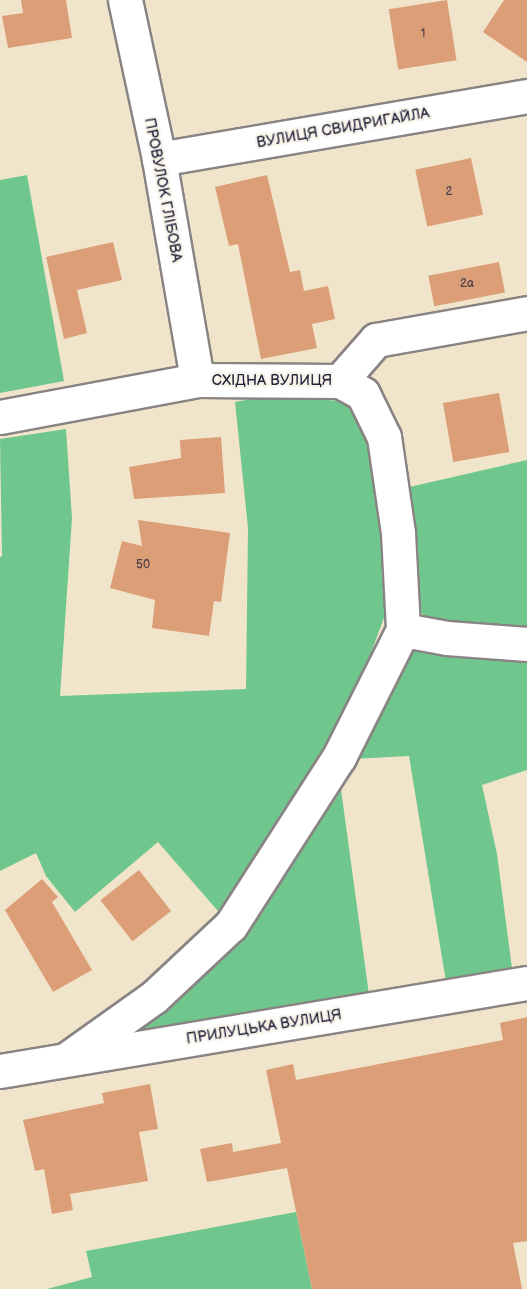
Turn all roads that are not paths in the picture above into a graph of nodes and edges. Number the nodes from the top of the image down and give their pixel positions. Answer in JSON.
{"nodes":[{"id":1,"x":125,"y":0,"type":"edge"},
{"id":2,"x":527,"y":96,"type":"edge"},
{"id":3,"x":159,"y":159,"type":"junction"},
{"id":4,"x":527,"y":313,"type":"edge"},
{"id":5,"x":197,"y":380,"type":"junction"},
{"id":6,"x":340,"y":381,"type":"junction"},
{"id":7,"x":0,"y":417,"type":"edge"},
{"id":8,"x":403,"y":630,"type":"junction"},
{"id":9,"x":527,"y":644,"type":"edge"},
{"id":10,"x":527,"y":983,"type":"edge"},
{"id":11,"x":67,"y":1059,"type":"junction"},
{"id":12,"x":0,"y":1071,"type":"edge"}],
"edges":[{"from":1,"to":3,"type":"street","name":"ПРОВУЛОК ГЛІБОВА"},
{"from":2,"to":3,"type":"street","name":"ВУЛИЦЯ СВИДРИГАЙЛА"},
{"from":3,"to":5,"type":"street","name":"ПРОВУЛОК ГЛІБОВА"},
{"from":4,"to":6,"type":"street","name":"СХІДНА ВУЛИЦЯ"},
{"from":5,"to":6,"type":"street","name":"СХІДНА ВУЛИЦЯ"},
{"from":5,"to":7,"type":"street","name":"СХІДНА ВУЛИЦЯ"},
{"from":6,"to":8,"type":"street"},
{"from":8,"to":9,"type":"street"},
{"from":8,"to":11,"type":"street"},
{"from":10,"to":11,"type":"street","name":"ПРИЛУЦЬКА ВУЛИЦЯ"},
{"from":11,"to":12,"type":"street","name":"ПРИЛУЦЬКА ВУЛИЦЯ"}]}
